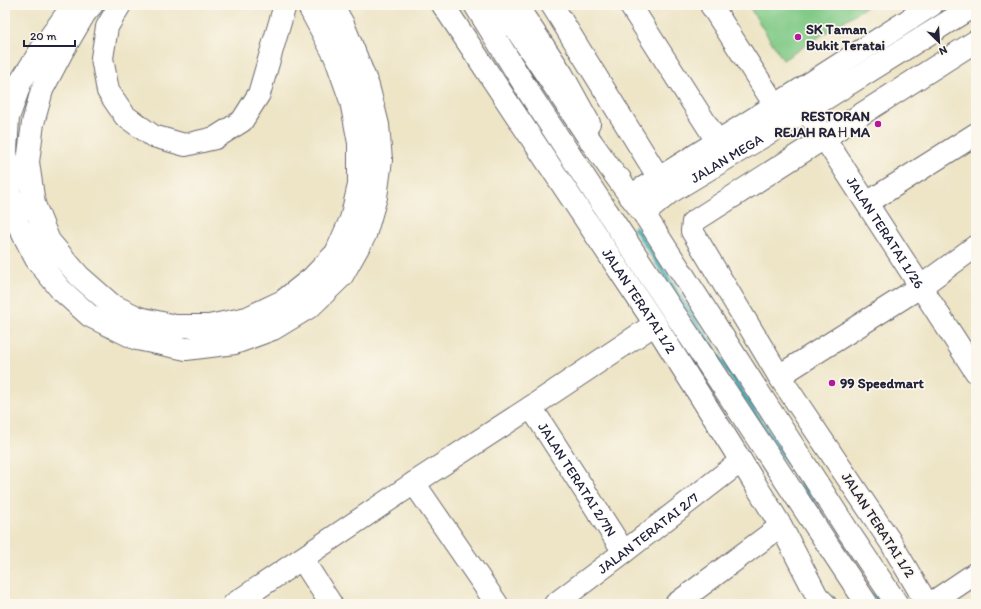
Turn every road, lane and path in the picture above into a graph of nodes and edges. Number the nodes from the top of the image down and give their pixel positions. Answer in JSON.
{"nodes":[{"id":1,"x":73,"y":5,"type":"edge"},
{"id":2,"x":92,"y":5,"type":"edge"},
{"id":3,"x":120,"y":5,"type":"edge"},
{"id":4,"x":284,"y":5,"type":"edge"},
{"id":5,"x":308,"y":5,"type":"edge"},
{"id":6,"x":332,"y":5,"type":"edge"},
{"id":7,"x":443,"y":5,"type":"edge"},
{"id":8,"x":475,"y":5,"type":"edge"},
{"id":9,"x":500,"y":5,"type":"edge"},
{"id":10,"x":516,"y":5,"type":"edge"},
{"id":11,"x":552,"y":5,"type":"edge"},
{"id":12,"x":630,"y":5,"type":"edge"},
{"id":13,"x":711,"y":5,"type":"edge"},
{"id":14,"x":932,"y":5,"type":"edge"},
{"id":15,"x":975,"y":5,"type":"edge"},
{"id":16,"x":976,"y":41,"type":"edge"},
{"id":17,"x":52,"y":50,"type":"junction"},
{"id":18,"x":801,"y":101,"type":"junction"},
{"id":19,"x":775,"y":105,"type":"junction"},
{"id":20,"x":976,"y":134,"type":"edge"},
{"id":21,"x":825,"y":139,"type":"junction"},
{"id":22,"x":717,"y":141,"type":"junction"},
{"id":23,"x":659,"y":178,"type":"junction"},
{"id":24,"x":630,"y":196,"type":"junction"},
{"id":25,"x":867,"y":203,"type":"junction"},
{"id":26,"x":644,"y":214,"type":"junction"},
{"id":27,"x":976,"y":246,"type":"edge"},
{"id":28,"x":920,"y":287,"type":"junction"},
{"id":29,"x":655,"y":324,"type":"junction"},
{"id":30,"x":976,"y":372,"type":"edge"},
{"id":31,"x":779,"y":376,"type":"junction"},
{"id":32,"x":531,"y":407,"type":"junction"},
{"id":33,"x":741,"y":461,"type":"junction"},
{"id":34,"x":414,"y":483,"type":"junction"},
{"id":35,"x":781,"y":526,"type":"junction"},
{"id":36,"x":624,"y":552,"type":"junction"},
{"id":37,"x":302,"y":559,"type":"junction"},
{"id":38,"x":976,"y":573,"type":"edge"},
{"id":39,"x":566,"y":601,"type":"edge"},
{"id":40,"x":814,"y":601,"type":"edge"},
{"id":41,"x":234,"y":604,"type":"edge"},
{"id":42,"x":331,"y":604,"type":"edge"},
{"id":43,"x":497,"y":604,"type":"edge"},
{"id":44,"x":676,"y":604,"type":"edge"},
{"id":45,"x":867,"y":604,"type":"edge"},
{"id":46,"x":897,"y":604,"type":"edge"},
{"id":47,"x":929,"y":604,"type":"edge"}],
"edges":[{"from":1,"to":17,"type":"main road"},
{"from":2,"to":17,"type":"main road"},
{"from":3,"to":4,"type":"main road"},
{"from":5,"to":17,"type":"main road"},
{"from":6,"to":17,"type":"main road"},
{"from":7,"to":29,"type":"main road","name":"JALAN TERATAI 1/2"},
{"from":8,"to":45,"type":"main road","name":"JALAN TERATAI 1/2"},
{"from":9,"to":24,"type":"main road"},
{"from":10,"to":24,"type":"main road"},
{"from":11,"to":23,"type":"main road"},
{"from":12,"to":22,"type":"main road"},
{"from":13,"to":19,"type":"main road"},
{"from":14,"to":18,"type":"main road","name":"JALAN MEGA"},
{"from":15,"to":18,"type":"main road","name":"JALAN MEGA"},
{"from":16,"to":21,"type":"main road"},
{"from":18,"to":19,"type":"main road","name":"JALAN MEGA"},
{"from":18,"to":21,"type":"main road","name":"JALAN TERATAI 1/26"},
{"from":18,"to":26,"type":"main road","name":"JALAN MEGA"},
{"from":19,"to":22,"type":"main road","name":"JALAN MEGA"},
{"from":20,"to":25,"type":"main road"},
{"from":21,"to":25,"type":"main road","name":"JALAN TERATAI 1/26"},
{"from":21,"to":31,"type":"main road","name":"JALAN TERATAI 1/2"},
{"from":22,"to":23,"type":"main road","name":"JALAN MEGA"},
{"from":23,"to":24,"type":"main road","name":"JALAN MEGA"},
{"from":24,"to":26,"type":"main road","name":"JALAN TERATAI 1/2"},
{"from":25,"to":28,"type":"main road","name":"JALAN TERATAI 1/26"},
{"from":26,"to":46,"type":"main road","name":"JALAN TERATAI 1/2"},
{"from":27,"to":28,"type":"main road"},
{"from":28,"to":30,"type":"main road","name":"JALAN TERATAI 1/26"},
{"from":28,"to":31,"type":"main road"},
{"from":29,"to":32,"type":"main road"},
{"from":29,"to":33,"type":"main road","name":"JALAN TERATAI 1/2"},
{"from":31,"to":47,"type":"main road","name":"JALAN TERATAI 1/2"},
{"from":32,"to":34,"type":"main road"},
{"from":32,"to":36,"type":"main road","name":"JALAN TERATAI 2/7N"},
{"from":33,"to":35,"type":"main road","name":"JALAN TERATAI 1/2"},
{"from":33,"to":36,"type":"main road","name":"JALAN TERATAI 2/7"},
{"from":34,"to":37,"type":"main road"},
{"from":34,"to":43,"type":"main road"},
{"from":35,"to":40,"type":"main road","name":"JALAN TERATAI 1/2"},
{"from":35,"to":44,"type":"main road"},
{"from":36,"to":39,"type":"main road","name":"JALAN TERATAI 2/7"},
{"from":37,"to":41,"type":"main road"},
{"from":37,"to":42,"type":"main road"},
{"from":38,"to":47,"type":"main road"}]}
